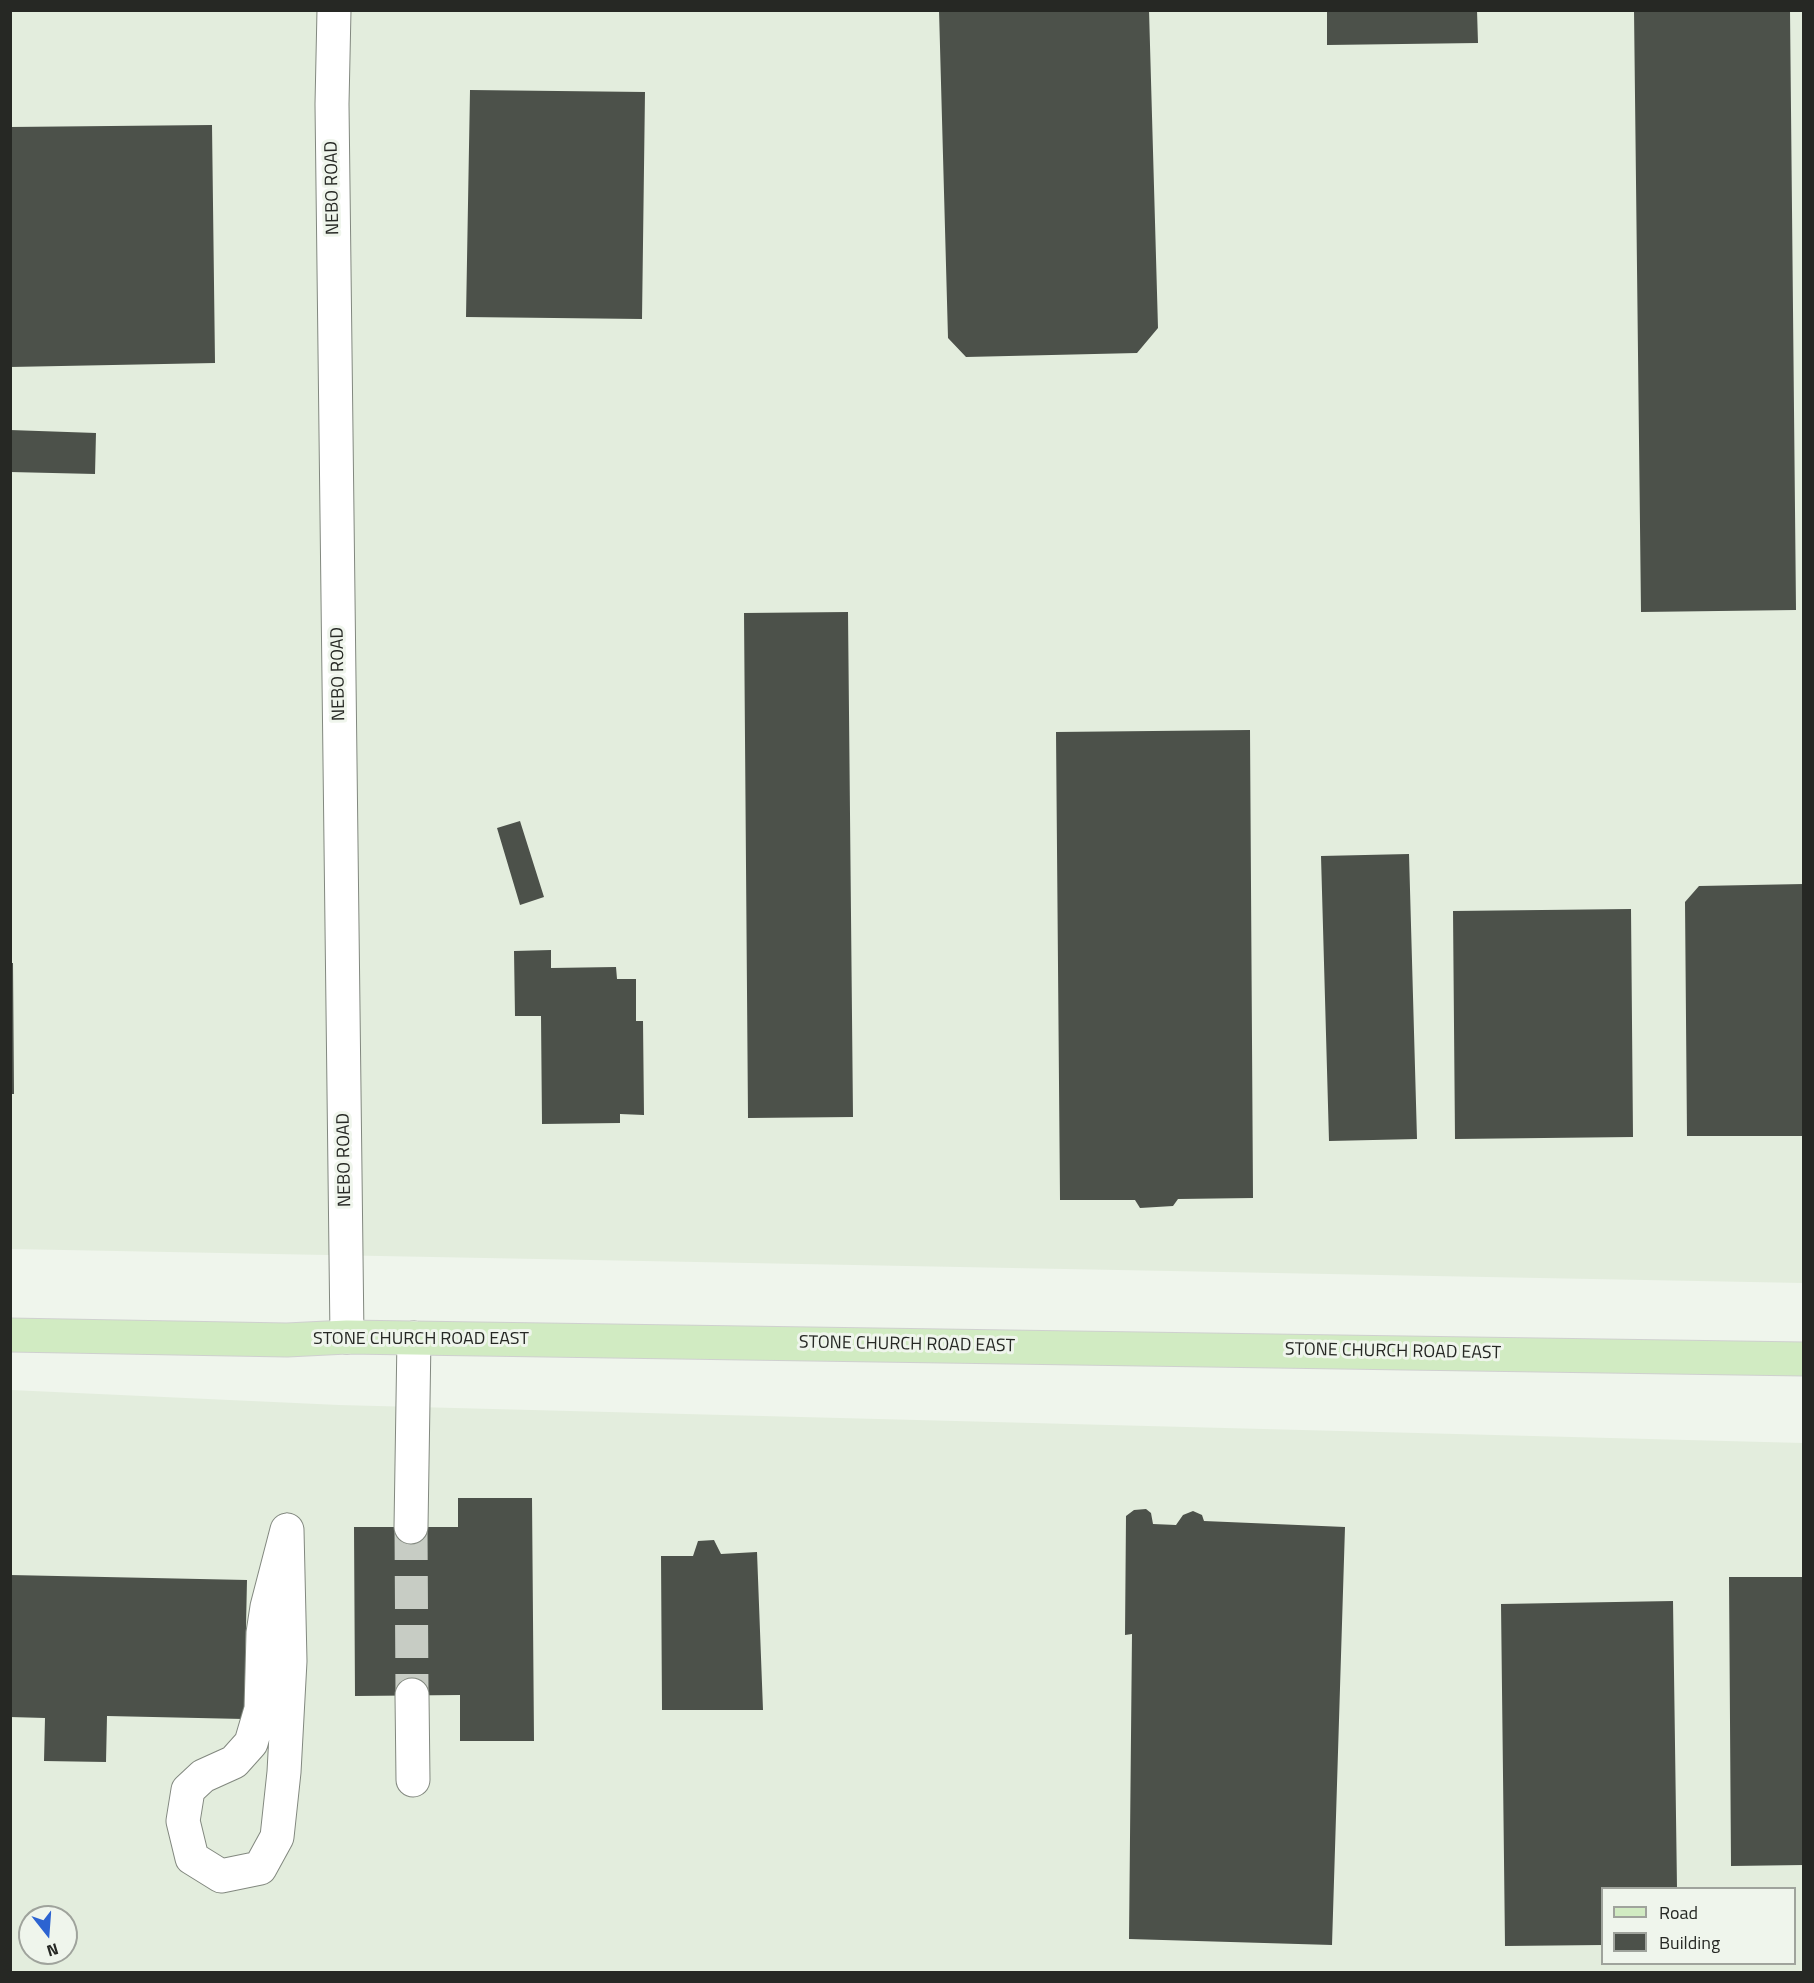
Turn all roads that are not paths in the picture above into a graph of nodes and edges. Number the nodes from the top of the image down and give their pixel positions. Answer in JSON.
{"nodes":[{"id":1,"x":334,"y":10,"type":"edge"},
{"id":2,"x":10,"y":1335,"type":"edge"},
{"id":3,"x":347,"y":1337,"type":"junction"},
{"id":4,"x":414,"y":1338,"type":"junction"},
{"id":5,"x":1803,"y":1359,"type":"edge"},
{"id":6,"x":411,"y":1527,"type":"tunnel mouth"},
{"id":7,"x":287,"y":1530,"type":"joint"},
{"id":8,"x":412,"y":1695,"type":"tunnel mouth"},
{"id":9,"x":413,"y":1780,"type":"dead end"}],
"edges":[{"from":1,"to":3,"type":"street","name":"NEBO ROAD"},
{"from":2,"to":3,"type":"main road","name":"STONE CHURCH ROAD EAST"},
{"from":3,"to":4,"type":"main road","name":"STONE CHURCH ROAD EAST"},
{"from":4,"to":5,"type":"main road","name":"STONE CHURCH ROAD EAST"},
{"from":4,"to":6,"type":"street"},
{"from":7,"to":7,"type":"street"},
{"from":8,"to":9,"type":"street"}]}
